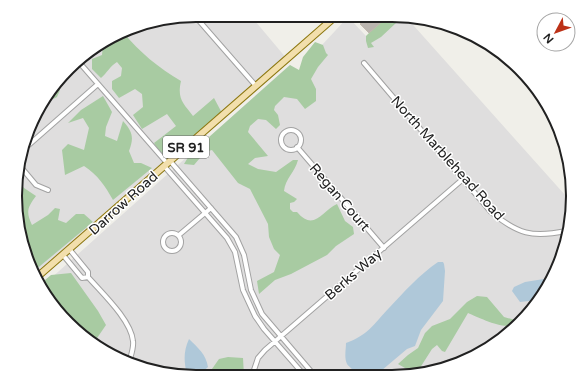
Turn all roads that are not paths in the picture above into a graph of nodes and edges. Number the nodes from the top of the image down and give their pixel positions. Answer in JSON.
{"nodes":[{"id":1,"x":200,"y":22,"type":"edge"},
{"id":2,"x":329,"y":22,"type":"edge"},
{"id":3,"x":364,"y":63,"type":"dead end"},
{"id":4,"x":81,"y":65,"type":"edge"},
{"id":5,"x":98,"y":84,"type":"junction"},
{"id":6,"x":256,"y":86,"type":"junction"},
{"id":7,"x":30,"y":144,"type":"edge"},
{"id":8,"x":297,"y":147,"type":"junction"},
{"id":9,"x":167,"y":163,"type":"junction"},
{"id":10,"x":24,"y":170,"type":"edge"},
{"id":11,"x":463,"y":178,"type":"junction"},
{"id":12,"x":48,"y":190,"type":"dead end"},
{"id":13,"x":211,"y":208,"type":"junction"},
{"id":14,"x":206,"y":212,"type":"junction"},
{"id":15,"x":563,"y":232,"type":"edge"},
{"id":16,"x":179,"y":236,"type":"junction"},
{"id":17,"x":384,"y":248,"type":"junction"},
{"id":18,"x":70,"y":250,"type":"junction"},
{"id":19,"x":64,"y":255,"type":"junction"},
{"id":20,"x":41,"y":274,"type":"edge"},
{"id":21,"x":88,"y":277,"type":"junction"},
{"id":22,"x":281,"y":336,"type":"junction"},
{"id":23,"x":275,"y":341,"type":"junction"},
{"id":24,"x":130,"y":358,"type":"edge"},
{"id":25,"x":254,"y":370,"type":"edge"},
{"id":26,"x":300,"y":370,"type":"edge"},
{"id":27,"x":310,"y":370,"type":"edge"}],
"edges":[{"from":1,"to":6,"type":"street"},
{"from":2,"to":6,"type":"main road","name":"Darrow Road","number":"SR 91"},
{"from":3,"to":11,"type":"street","name":"North Marblehead Road"},
{"from":4,"to":5,"type":"street"},
{"from":5,"to":7,"type":"street"},
{"from":5,"to":9,"type":"street"},
{"from":6,"to":9,"type":"main road","name":"Darrow Road","number":"SR 91"},
{"from":8,"to":8,"type":"street"},
{"from":8,"to":17,"type":"street","name":"Regan Court"},
{"from":9,"to":13,"type":"street"},
{"from":9,"to":14,"type":"street"},
{"from":9,"to":18,"type":"main road","name":"Darrow Road","number":"SR 91"},
{"from":10,"to":12,"type":"street"},
{"from":11,"to":15,"type":"street","name":"North Marblehead Road"},
{"from":11,"to":17,"type":"street","name":"Berks Way"},
{"from":13,"to":14,"type":"street"},
{"from":13,"to":22,"type":"street"},
{"from":14,"to":16,"type":"street"},
{"from":14,"to":23,"type":"street"},
{"from":16,"to":16,"type":"street"},
{"from":17,"to":22,"type":"street","name":"Berks Way"},
{"from":18,"to":19,"type":"main road","name":"Darrow Road","number":"SR 91"},
{"from":18,"to":21,"type":"street"},
{"from":19,"to":20,"type":"main road","name":"Darrow Road","number":"SR 91"},
{"from":19,"to":21,"type":"street"},
{"from":21,"to":24,"type":"street"},
{"from":22,"to":23,"type":"street","name":"Berks Way"},
{"from":22,"to":27,"type":"street"},
{"from":23,"to":25,"type":"street","name":"Berks Way"},
{"from":23,"to":26,"type":"street"}]}
